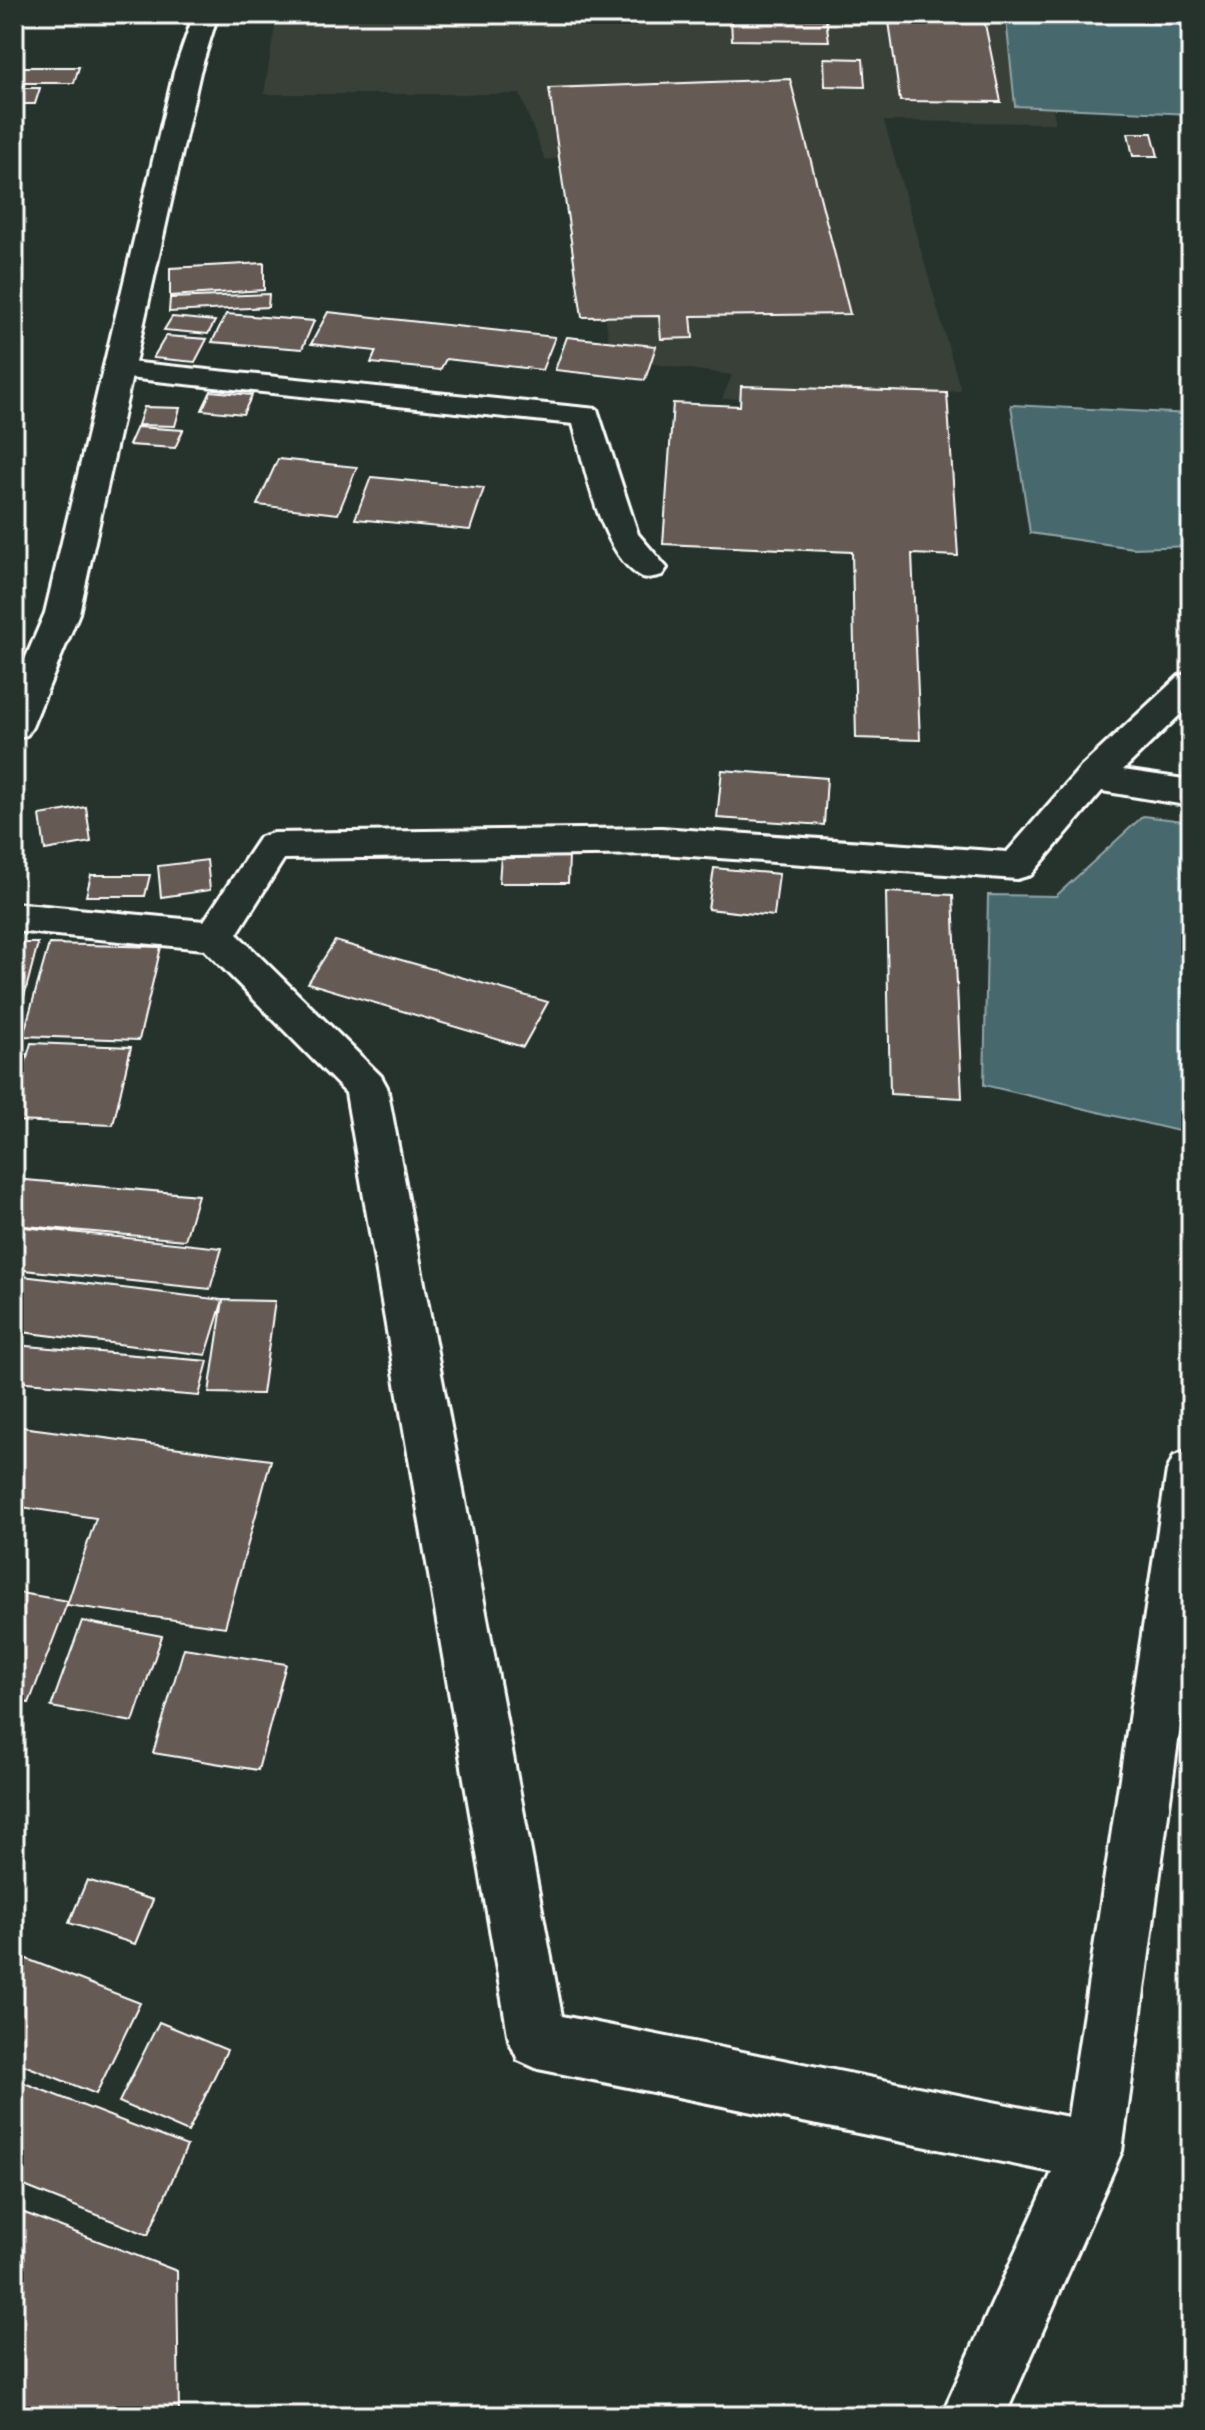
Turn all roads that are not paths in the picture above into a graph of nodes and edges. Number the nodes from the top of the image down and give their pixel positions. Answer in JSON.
{"nodes":[{"id":1,"x":206,"y":14,"type":"edge"},
{"id":2,"x":119,"y":370,"type":"junction"},
{"id":3,"x":650,"y":568,"type":"dead end"},
{"id":4,"x":1191,"y":684,"type":"edge"},
{"id":5,"x":14,"y":727,"type":"edge"},
{"id":6,"x":1093,"y":777,"type":"junction"},
{"id":7,"x":1191,"y":793,"type":"edge"},
{"id":8,"x":14,"y":917,"type":"edge"},
{"id":9,"x":215,"y":936,"type":"junction"},
{"id":10,"x":1191,"y":1471,"type":"edge"},
{"id":11,"x":1092,"y":2151,"type":"junction"},
{"id":12,"x":973,"y":2416,"type":"edge"}],
"edges":[{"from":1,"to":2,"type":"street"},
{"from":2,"to":3,"type":"street"},
{"from":2,"to":5,"type":"street"},
{"from":4,"to":6,"type":"street"},
{"from":6,"to":7,"type":"street"},
{"from":6,"to":9,"type":"street"},
{"from":8,"to":9,"type":"street"},
{"from":9,"to":11,"type":"street"},
{"from":10,"to":11,"type":"street"},
{"from":11,"to":12,"type":"street"}]}
